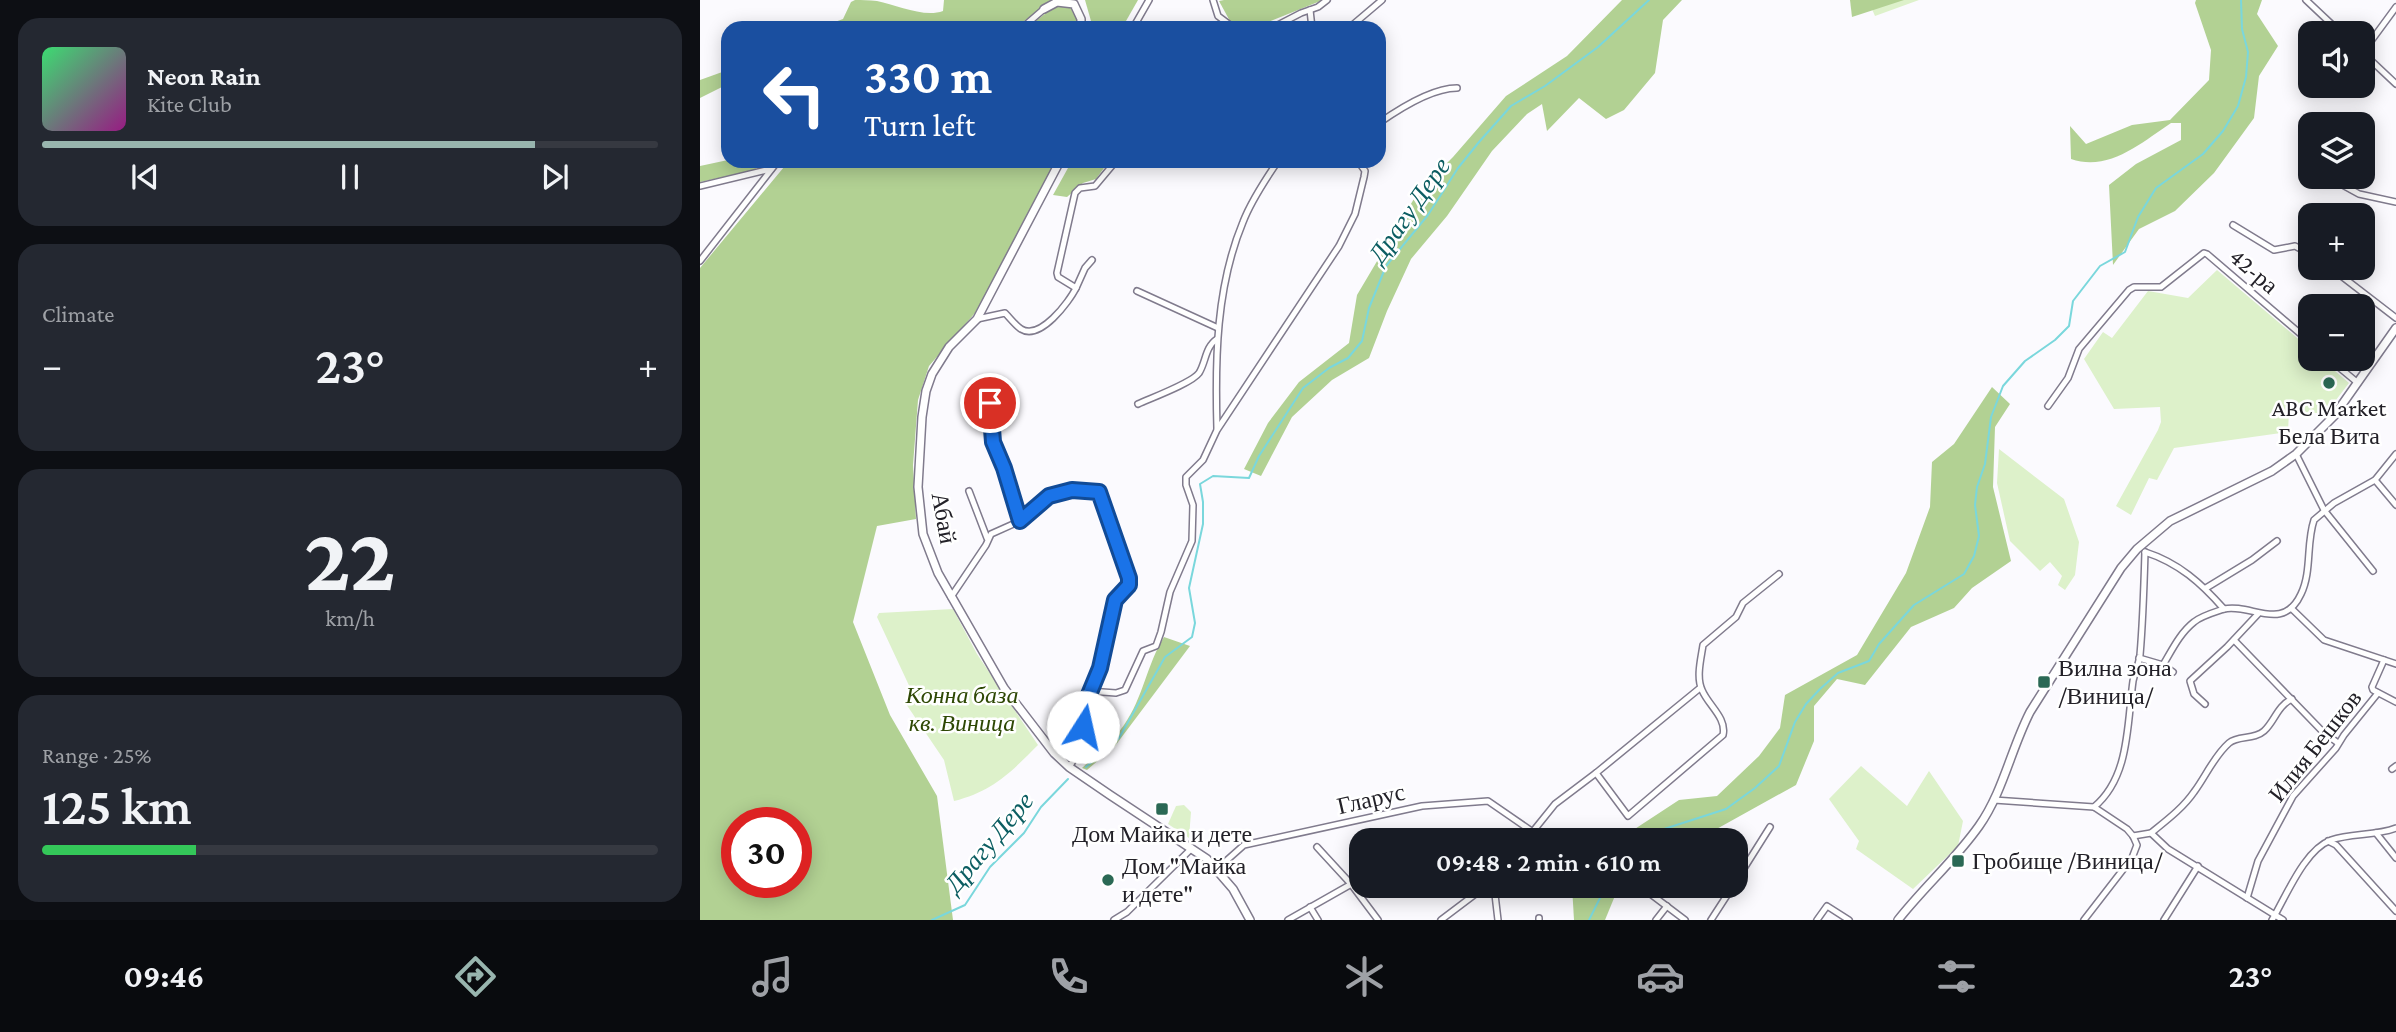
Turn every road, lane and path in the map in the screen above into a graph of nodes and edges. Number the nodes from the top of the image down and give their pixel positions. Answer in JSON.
{"nodes":[{"id":1,"x":1149,"y":0,"type":"edge"},
{"id":2,"x":1213,"y":0,"type":"edge"},
{"id":3,"x":1327,"y":0,"type":"edge"},
{"id":4,"x":1382,"y":0,"type":"edge"},
{"id":5,"x":2306,"y":0,"type":"edge"},
{"id":6,"x":1073,"y":2,"type":"edge"},
{"id":7,"x":2396,"y":7,"type":"edge"},
{"id":8,"x":1044,"y":9,"type":"joint"},
{"id":9,"x":1310,"y":10,"type":"junction"},
{"id":10,"x":1030,"y":21,"type":"edge"},
{"id":11,"x":1081,"y":21,"type":"edge"},
{"id":12,"x":1137,"y":21,"type":"edge"},
{"id":13,"x":1225,"y":21,"type":"edge"},
{"id":14,"x":1287,"y":21,"type":"edge"},
{"id":15,"x":1311,"y":21,"type":"edge"},
{"id":16,"x":1357,"y":21,"type":"edge"},
{"id":17,"x":2328,"y":21,"type":"edge"},
{"id":18,"x":2375,"y":36,"type":"edge"},
{"id":19,"x":2375,"y":64,"type":"edge"},
{"id":20,"x":2396,"y":84,"type":"edge"},
{"id":21,"x":1457,"y":88,"type":"dead end"},
{"id":22,"x":1386,"y":118,"type":"edge"},
{"id":23,"x":1058,"y":168,"type":"edge"},
{"id":24,"x":1110,"y":168,"type":"edge"},
{"id":25,"x":1274,"y":168,"type":"edge"},
{"id":26,"x":1362,"y":168,"type":"edge"},
{"id":27,"x":771,"y":169,"type":"joint"},
{"id":28,"x":700,"y":186,"type":"edge"},
{"id":29,"x":2350,"y":189,"type":"edge"},
{"id":30,"x":2396,"y":202,"type":"edge"},
{"id":31,"x":2232,"y":225,"type":"dead end"},
{"id":32,"x":2298,"y":248,"type":"edge"},
{"id":33,"x":1092,"y":260,"type":"dead end"},
{"id":34,"x":700,"y":261,"type":"edge"},
{"id":35,"x":2347,"y":280,"type":"edge"},
{"id":36,"x":1076,"y":288,"type":"junction"},
{"id":37,"x":1137,"y":291,"type":"dead end"},
{"id":38,"x":977,"y":318,"type":"junction"},
{"id":39,"x":2396,"y":318,"type":"edge"},
{"id":40,"x":1218,"y":328,"type":"junction"},
{"id":41,"x":2396,"y":328,"type":"edge"},
{"id":42,"x":2298,"y":332,"type":"edge"},
{"id":43,"x":1216,"y":339,"type":"junction"},
{"id":44,"x":2344,"y":371,"type":"edge"},
{"id":45,"x":2358,"y":383,"type":"junction"},
{"id":46,"x":990,"y":403,"type":"dead end"},
{"id":47,"x":1138,"y":404,"type":"dead end"},
{"id":48,"x":2048,"y":406,"type":"dead end"},
{"id":49,"x":1217,"y":430,"type":"junction"},
{"id":50,"x":2296,"y":454,"type":"junction"},
{"id":51,"x":2396,"y":454,"type":"edge"},
{"id":52,"x":2375,"y":480,"type":"junction"},
{"id":53,"x":969,"y":491,"type":"dead end"},
{"id":54,"x":2396,"y":505,"type":"edge"},
{"id":55,"x":2325,"y":510,"type":"junction"},
{"id":56,"x":1020,"y":521,"type":"junction"},
{"id":57,"x":987,"y":538,"type":"junction"},
{"id":58,"x":2277,"y":541,"type":"dead end"},
{"id":59,"x":2143,"y":548,"type":"junction"},
{"id":60,"x":2373,"y":571,"type":"dead end"},
{"id":61,"x":1779,"y":574,"type":"dead end"},
{"id":62,"x":2206,"y":588,"type":"junction"},
{"id":63,"x":951,"y":597,"type":"junction"},
{"id":64,"x":2291,"y":608,"type":"junction"},
{"id":65,"x":2224,"y":609,"type":"junction"},
{"id":66,"x":2258,"y":614,"type":"junction"},
{"id":67,"x":2234,"y":640,"type":"junction"},
{"id":68,"x":2139,"y":658,"type":"junction"},
{"id":69,"x":2384,"y":660,"type":"junction"},
{"id":70,"x":2396,"y":664,"type":"edge"},
{"id":71,"x":2163,"y":665,"type":"junction"},
{"id":72,"x":2173,"y":672,"type":"dead end"},
{"id":73,"x":1700,"y":688,"type":"junction"},
{"id":74,"x":1089,"y":691,"type":"junction"},
{"id":75,"x":2378,"y":693,"type":"junction"},
{"id":76,"x":2292,"y":699,"type":"junction"},
{"id":77,"x":2396,"y":702,"type":"edge"},
{"id":78,"x":2205,"y":704,"type":"dead end"},
{"id":79,"x":2338,"y":743,"type":"junction"},
{"id":80,"x":1069,"y":767,"type":"junction"},
{"id":81,"x":1596,"y":773,"type":"junction"},
{"id":82,"x":1994,"y":800,"type":"junction"},
{"id":83,"x":2094,"y":807,"type":"junction"},
{"id":84,"x":1770,"y":827,"type":"dead end"},
{"id":85,"x":1527,"y":828,"type":"edge"},
{"id":86,"x":1536,"y":828,"type":"edge"},
{"id":87,"x":2396,"y":828,"type":"edge"},
{"id":88,"x":2151,"y":833,"type":"junction"},
{"id":89,"x":2376,"y":833,"type":"junction"},
{"id":90,"x":2133,"y":836,"type":"junction"},
{"id":91,"x":2328,"y":841,"type":"junction"},
{"id":92,"x":1192,"y":848,"type":"junction"},
{"id":93,"x":1317,"y":848,"type":"dead end"},
{"id":94,"x":2396,"y":858,"type":"edge"},
{"id":95,"x":1748,"y":862,"type":"edge"},
{"id":96,"x":2198,"y":866,"type":"junction"},
{"id":97,"x":1217,"y":869,"type":"junction"},
{"id":98,"x":1349,"y":882,"type":"edge"},
{"id":99,"x":1349,"y":885,"type":"edge"},
{"id":100,"x":1361,"y":898,"type":"edge"},
{"id":101,"x":1470,"y":898,"type":"edge"},
{"id":102,"x":1495,"y":898,"type":"edge"},
{"id":103,"x":1656,"y":898,"type":"edge"},
{"id":104,"x":1725,"y":898,"type":"edge"},
{"id":105,"x":2247,"y":898,"type":"junction"},
{"id":106,"x":1667,"y":906,"type":"junction"},
{"id":107,"x":1310,"y":907,"type":"junction"},
{"id":108,"x":2396,"y":911,"type":"edge"},
{"id":109,"x":1127,"y":912,"type":"junction"},
{"id":110,"x":2274,"y":918,"type":"edge"},
{"id":111,"x":1114,"y":920,"type":"edge"},
{"id":112,"x":1132,"y":920,"type":"edge"},
{"id":113,"x":1250,"y":920,"type":"edge"},
{"id":114,"x":1288,"y":920,"type":"edge"},
{"id":115,"x":1318,"y":920,"type":"edge"},
{"id":116,"x":1377,"y":920,"type":"edge"},
{"id":117,"x":1441,"y":920,"type":"edge"},
{"id":118,"x":1498,"y":920,"type":"edge"},
{"id":119,"x":1656,"y":920,"type":"edge"},
{"id":120,"x":1685,"y":920,"type":"edge"},
{"id":121,"x":1711,"y":920,"type":"edge"},
{"id":122,"x":1817,"y":920,"type":"edge"},
{"id":123,"x":1849,"y":920,"type":"edge"},
{"id":124,"x":1898,"y":920,"type":"edge"},
{"id":125,"x":2084,"y":920,"type":"edge"},
{"id":126,"x":2164,"y":920,"type":"edge"},
{"id":127,"x":2283,"y":920,"type":"edge"}],
"edges":[{"from":1,"to":12,"type":"street"},
{"from":2,"to":13,"type":"street"},
{"from":3,"to":9,"type":"street"},
{"from":4,"to":16,"type":"street"},
{"from":5,"to":17,"type":"street"},
{"from":6,"to":8,"type":"street"},
{"from":6,"to":11,"type":"street"},
{"from":7,"to":18,"type":"street"},
{"from":8,"to":10,"type":"street"},
{"from":9,"to":14,"type":"street"},
{"from":9,"to":15,"type":"street"},
{"from":19,"to":20,"type":"street"},
{"from":21,"to":22,"type":"street"},
{"from":23,"to":38,"type":"street","name":"Абай"},
{"from":24,"to":36,"type":"street"},
{"from":25,"to":40,"type":"street"},
{"from":26,"to":49,"type":"street"},
{"from":27,"to":28,"type":"street"},
{"from":27,"to":34,"type":"street"},
{"from":29,"to":30,"type":"street"},
{"from":31,"to":32,"type":"street"},
{"from":33,"to":36,"type":"street"},
{"from":35,"to":39,"type":"street"},
{"from":36,"to":38,"type":"street"},
{"from":37,"to":40,"type":"street"},
{"from":38,"to":63,"type":"street","name":"Абай"},
{"from":40,"to":43,"type":"street"},
{"from":41,"to":45,"type":"street"},
{"from":42,"to":48,"type":"street","name":"42-ра"},
{"from":43,"to":47,"type":"street"},
{"from":43,"to":49,"type":"street"},
{"from":44,"to":45,"type":"street"},
{"from":45,"to":50,"type":"street"},
{"from":46,"to":56,"type":"street"},
{"from":49,"to":74,"type":"street"},
{"from":50,"to":55,"type":"street"},
{"from":50,"to":59,"type":"street"},
{"from":51,"to":52,"type":"street"},
{"from":52,"to":54,"type":"street"},
{"from":52,"to":55,"type":"street"},
{"from":53,"to":57,"type":"street"},
{"from":55,"to":60,"type":"street"},
{"from":55,"to":64,"type":"street"},
{"from":56,"to":57,"type":"street"},
{"from":56,"to":74,"type":"street"},
{"from":57,"to":63,"type":"street"},
{"from":58,"to":62,"type":"street"},
{"from":59,"to":62,"type":"street"},
{"from":59,"to":68,"type":"street"},
{"from":59,"to":82,"type":"street"},
{"from":61,"to":73,"type":"street"},
{"from":62,"to":65,"type":"street"},
{"from":63,"to":80,"type":"street","name":"Абай"},
{"from":64,"to":66,"type":"street"},
{"from":64,"to":69,"type":"street"},
{"from":65,"to":66,"type":"street"},
{"from":65,"to":71,"type":"street"},
{"from":66,"to":67,"type":"street"},
{"from":67,"to":76,"type":"street"},
{"from":67,"to":78,"type":"street"},
{"from":68,"to":71,"type":"street"},
{"from":68,"to":83,"type":"street"},
{"from":69,"to":70,"type":"street"},
{"from":69,"to":75,"type":"street"},
{"from":71,"to":72,"type":"street"},
{"from":73,"to":81,"type":"street"},
{"from":73,"to":81,"type":"street"},
{"from":74,"to":80,"type":"street"},
{"from":75,"to":77,"type":"street"},
{"from":75,"to":79,"type":"street","name":"Илия Бешков"},
{"from":76,"to":79,"type":"street"},
{"from":76,"to":88,"type":"street"},
{"from":79,"to":105,"type":"street","name":"Илия Бешков"},
{"from":80,"to":92,"type":"street","name":"Абай"},
{"from":81,"to":86,"type":"street"},
{"from":82,"to":83,"type":"street"},
{"from":82,"to":124,"type":"street"},
{"from":83,"to":90,"type":"street"},
{"from":84,"to":95,"type":"street"},
{"from":85,"to":97,"type":"street","name":"Гларус"},
{"from":87,"to":89,"type":"street"},
{"from":88,"to":90,"type":"street"},
{"from":88,"to":96,"type":"street"},
{"from":89,"to":91,"type":"street"},
{"from":89,"to":94,"type":"street"},
{"from":90,"to":125,"type":"street"},
{"from":91,"to":108,"type":"street"},
{"from":91,"to":110,"type":"street"},
{"from":92,"to":97,"type":"street","name":"Абай"},
{"from":92,"to":109,"type":"street"},
{"from":93,"to":98,"type":"street"},
{"from":96,"to":105,"type":"street"},
{"from":96,"to":126,"type":"street"},
{"from":97,"to":113,"type":"street","name":"Абай"},
{"from":99,"to":107,"type":"street"},
{"from":100,"to":116,"type":"street"},
{"from":101,"to":117,"type":"street"},
{"from":102,"to":118,"type":"street"},
{"from":103,"to":106,"type":"street"},
{"from":104,"to":121,"type":"street"},
{"from":105,"to":110,"type":"street"},
{"from":106,"to":119,"type":"street"},
{"from":106,"to":120,"type":"street"},
{"from":107,"to":114,"type":"street"},
{"from":107,"to":115,"type":"street"},
{"from":109,"to":111,"type":"street"},
{"from":109,"to":112,"type":"street"},
{"from":110,"to":127,"type":"street"},
{"from":122,"to":123,"type":"street"}]}
